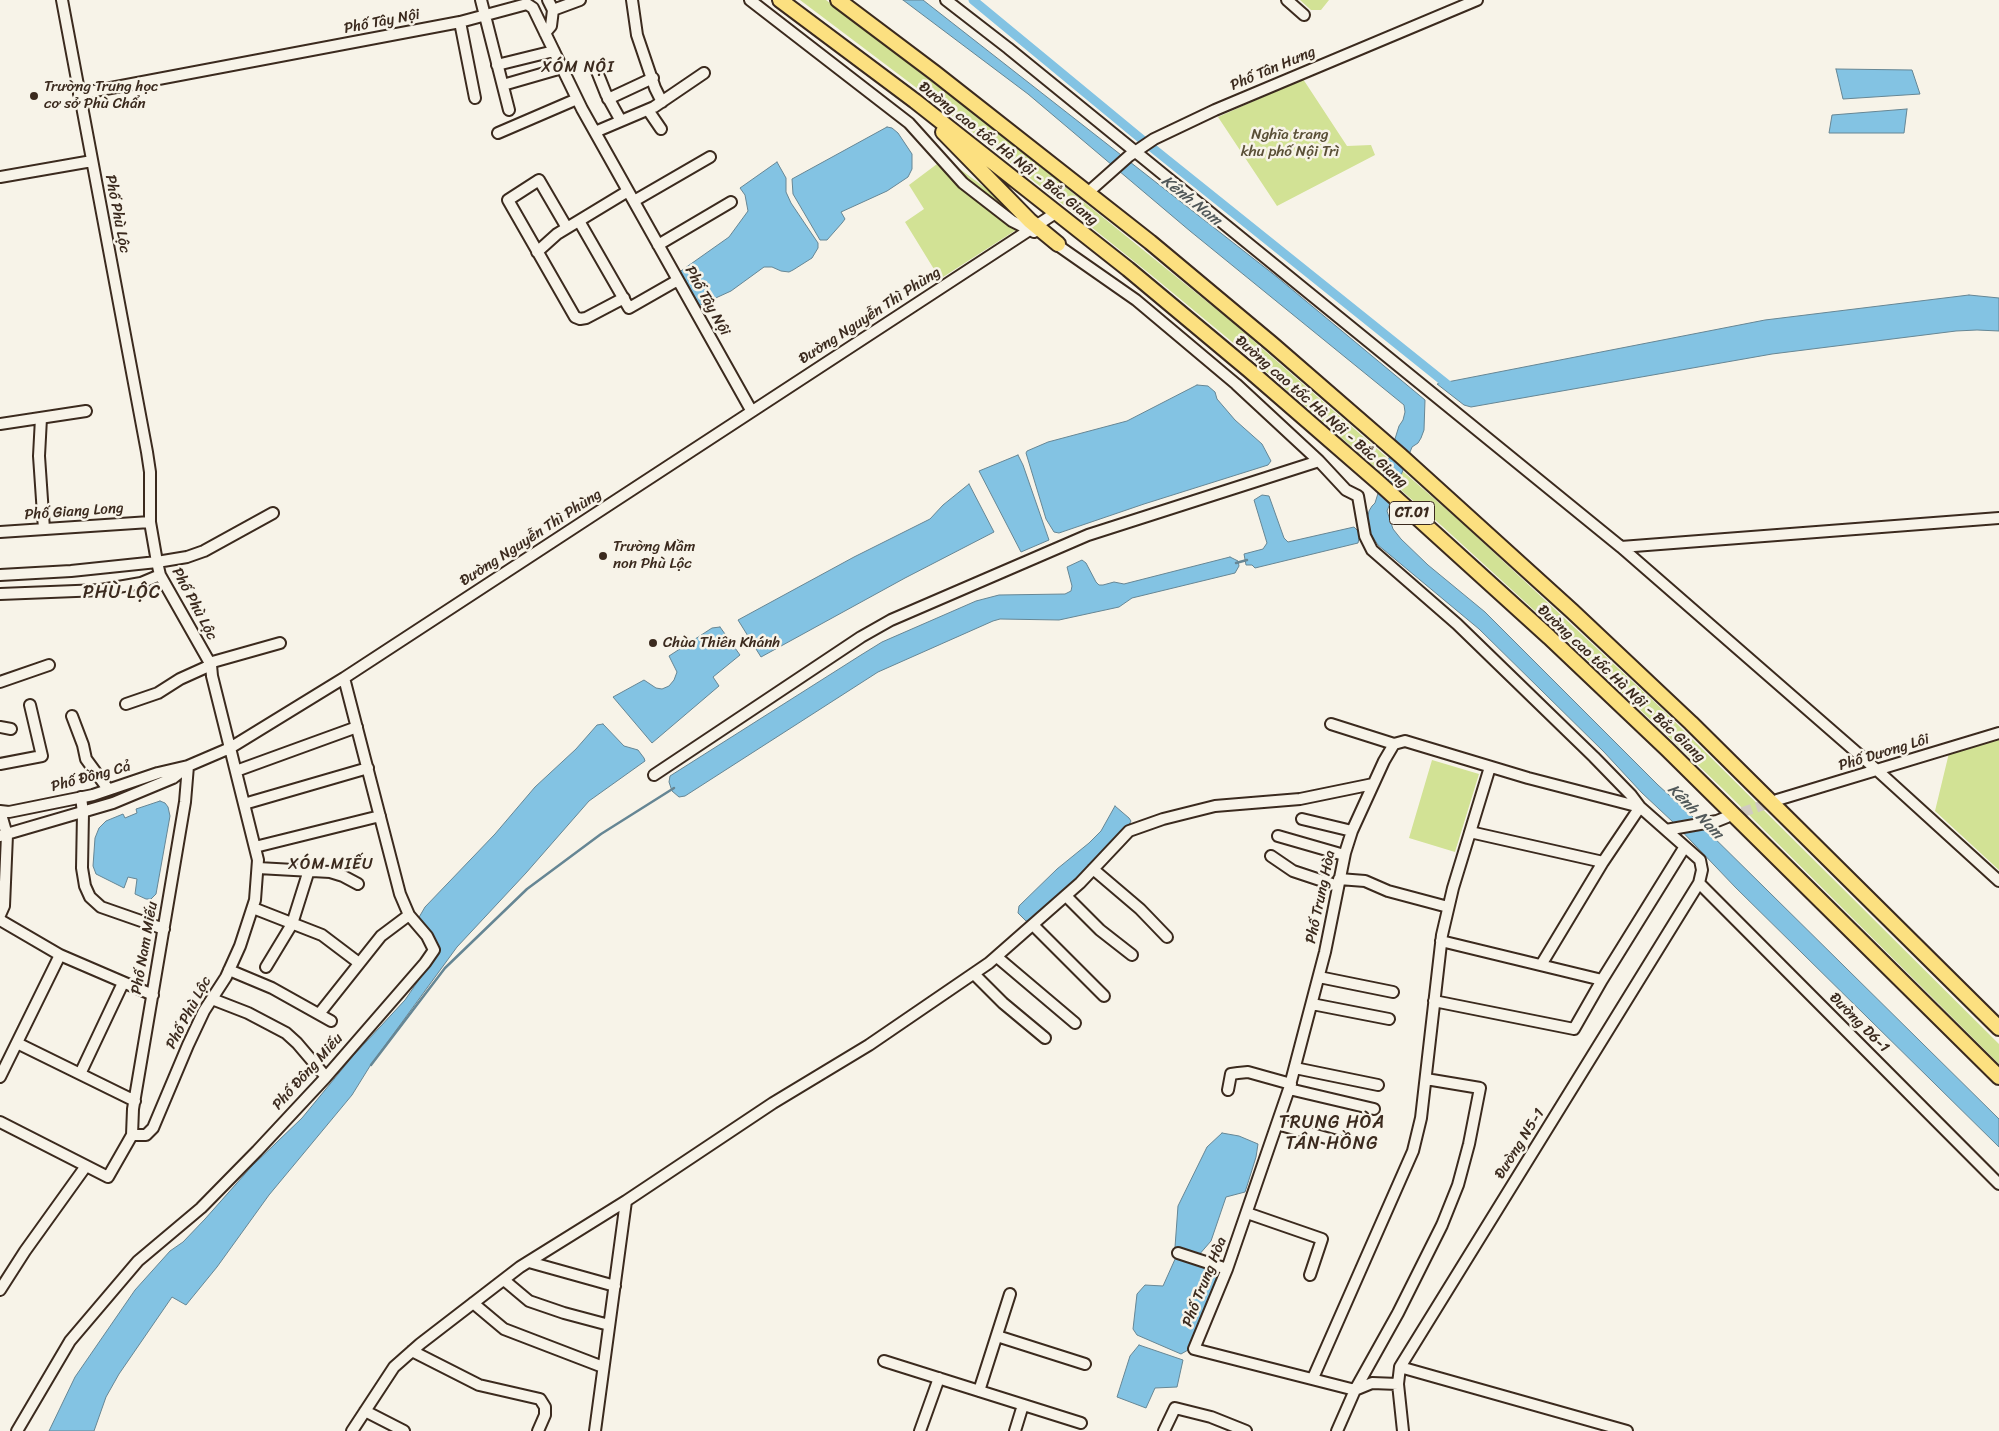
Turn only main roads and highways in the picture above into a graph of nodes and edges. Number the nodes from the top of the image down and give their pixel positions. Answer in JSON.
{"nodes":[{"id":1,"x":780,"y":0,"type":"edge"},
{"id":2,"x":838,"y":0,"type":"edge"},
{"id":3,"x":817,"y":28,"type":"junction"},
{"id":4,"x":1058,"y":244,"type":"road end"},
{"id":5,"x":1999,"y":1028,"type":"edge"},
{"id":6,"x":1999,"y":1077,"type":"edge"}],
"edges":[{"from":1,"to":3,"type":"highway","name":"Đường cao tốc Hà Nội - Bắc Giang","number":"CT.01"},
{"from":2,"to":5,"type":"highway","name":"Đường cao tốc Hà Nội - Bắc Giang","number":"CT.01"},
{"from":3,"to":4,"type":"highway"},
{"from":3,"to":6,"type":"highway","name":"Đường cao tốc Hà Nội - Bắc Giang","number":"CT.01"}]}
